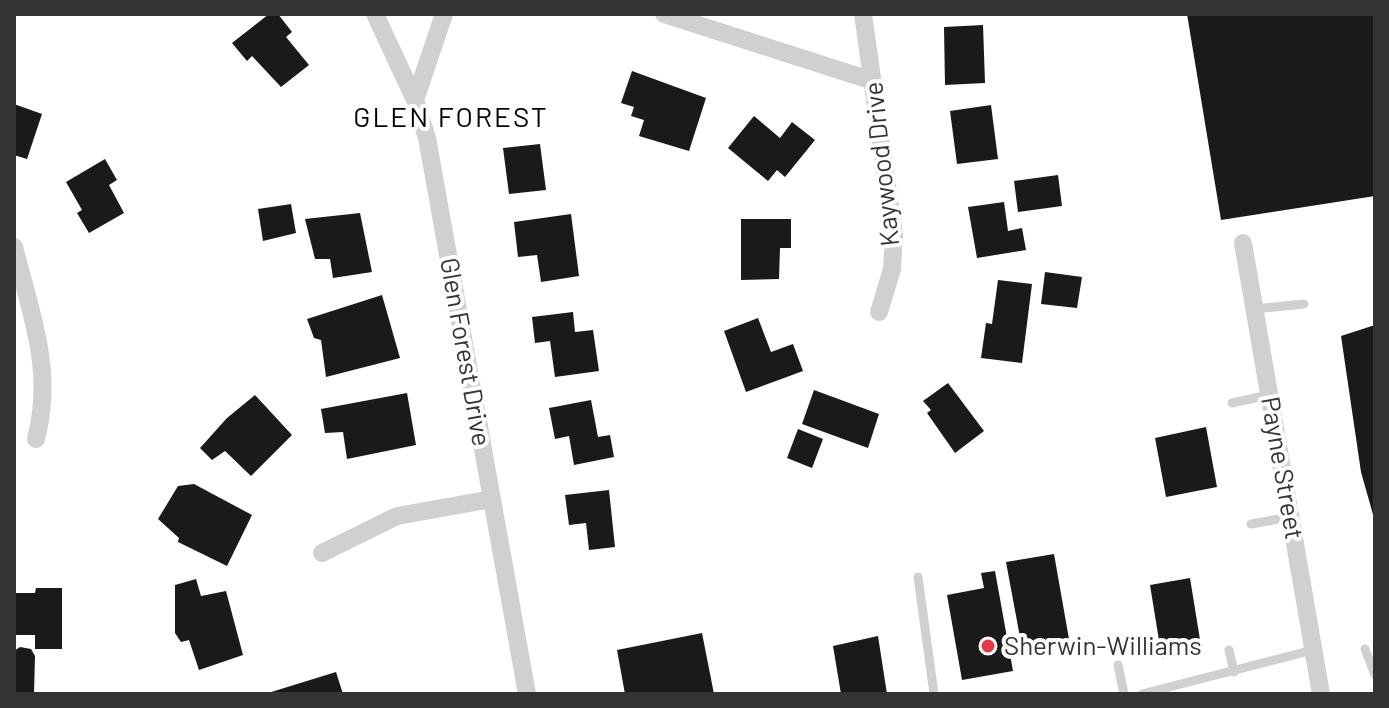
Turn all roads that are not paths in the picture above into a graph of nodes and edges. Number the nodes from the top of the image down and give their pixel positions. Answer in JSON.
{"nodes":[{"id":1,"x":375,"y":14,"type":"edge"},
{"id":2,"x":444,"y":14,"type":"edge"},
{"id":3,"x":664,"y":14,"type":"edge"},
{"id":4,"x":863,"y":14,"type":"edge"},
{"id":5,"x":873,"y":81,"type":"junction"},
{"id":6,"x":415,"y":100,"type":"junction"},
{"id":7,"x":1243,"y":243,"type":"dead end"},
{"id":8,"x":14,"y":247,"type":"edge"},
{"id":9,"x":1304,"y":304,"type":"dead end"},
{"id":10,"x":1254,"y":309,"type":"junction"},
{"id":11,"x":879,"y":312,"type":"dead end"},
{"id":12,"x":1269,"y":395,"type":"junction"},
{"id":13,"x":1232,"y":403,"type":"dead end"},
{"id":14,"x":36,"y":439,"type":"dead end"},
{"id":15,"x":492,"y":499,"type":"junction"},
{"id":16,"x":1290,"y":517,"type":"junction"},
{"id":17,"x":1251,"y":524,"type":"dead end"},
{"id":18,"x":322,"y":553,"type":"dead end"},
{"id":19,"x":918,"y":577,"type":"dead end"},
{"id":20,"x":1365,"y":649,"type":"dead end"},
{"id":21,"x":1229,"y":650,"type":"dead end"},
{"id":22,"x":1313,"y":650,"type":"junction"},
{"id":23,"x":1118,"y":665,"type":"dead end"},
{"id":24,"x":1234,"y":672,"type":"junction"},
{"id":25,"x":1375,"y":675,"type":"edge"},
{"id":26,"x":527,"y":694,"type":"edge"},
{"id":27,"x":934,"y":694,"type":"edge"},
{"id":28,"x":1124,"y":694,"type":"edge"},
{"id":29,"x":1142,"y":694,"type":"edge"},
{"id":30,"x":1321,"y":694,"type":"edge"}],
"edges":[{"from":1,"to":6,"type":"street","name":"Glen Forest Drive"},
{"from":2,"to":6,"type":"street"},
{"from":3,"to":5,"type":"street"},
{"from":4,"to":5,"type":"street","name":"Kaywood Drive"},
{"from":5,"to":11,"type":"street","name":"Kaywood Drive"},
{"from":6,"to":15,"type":"street","name":"Glen Forest Drive"},
{"from":7,"to":10,"type":"street","name":"Payne Street"},
{"from":8,"to":14,"type":"street"},
{"from":9,"to":10,"type":"lane"},
{"from":10,"to":12,"type":"street","name":"Payne Street"},
{"from":12,"to":13,"type":"lane"},
{"from":12,"to":16,"type":"street","name":"Payne Street"},
{"from":15,"to":18,"type":"street"},
{"from":15,"to":26,"type":"street","name":"Glen Forest Drive"},
{"from":16,"to":17,"type":"lane"},
{"from":16,"to":22,"type":"street","name":"Payne Street"},
{"from":19,"to":27,"type":"lane"},
{"from":20,"to":25,"type":"lane"},
{"from":21,"to":24,"type":"lane"},
{"from":22,"to":24,"type":"lane"},
{"from":22,"to":30,"type":"street","name":"Payne Street"},
{"from":23,"to":28,"type":"lane"},
{"from":24,"to":29,"type":"lane"}]}
